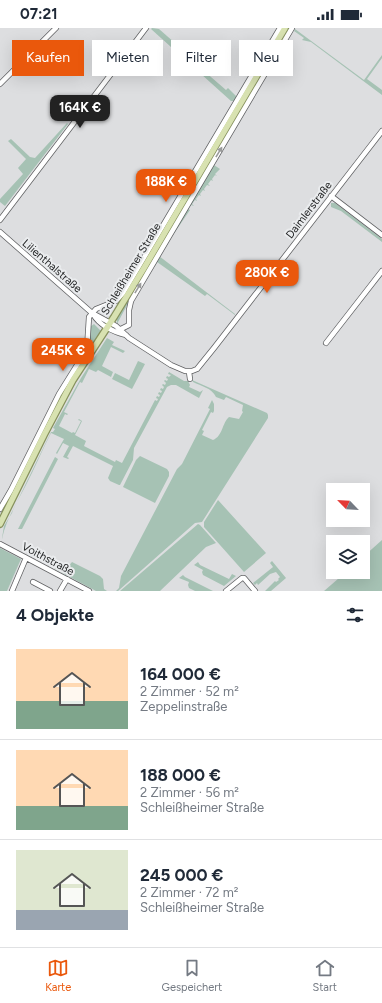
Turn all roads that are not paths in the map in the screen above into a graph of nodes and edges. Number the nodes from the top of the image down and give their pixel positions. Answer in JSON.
{"nodes":[{"id":1,"x":56,"y":28,"type":"edge"},
{"id":2,"x":146,"y":28,"type":"edge"},
{"id":3,"x":280,"y":28,"type":"edge"},
{"id":4,"x":286,"y":28,"type":"edge"},
{"id":5,"x":292,"y":28,"type":"edge"},
{"id":6,"x":0,"y":84,"type":"edge"},
{"id":7,"x":382,"y":131,"type":"edge"},
{"id":8,"x":331,"y":196,"type":"junction"},
{"id":9,"x":0,"y":220,"type":"edge"},
{"id":10,"x":0,"y":232,"type":"edge"},
{"id":11,"x":382,"y":235,"type":"edge"},
{"id":12,"x":382,"y":271,"type":"edge"},
{"id":13,"x":92,"y":313,"type":"junction"},
{"id":14,"x":109,"y":325,"type":"junction"},
{"id":15,"x":129,"y":325,"type":"junction"},
{"id":16,"x":121,"y":329,"type":"junction"},
{"id":17,"x":126,"y":335,"type":"junction"},
{"id":18,"x":326,"y":343,"type":"dead end"},
{"id":19,"x":189,"y":372,"type":"junction"},
{"id":20,"x":190,"y":379,"type":"dead end"},
{"id":21,"x":0,"y":509,"type":"edge"},
{"id":22,"x":0,"y":524,"type":"edge"},
{"id":23,"x":0,"y":544,"type":"edge"},
{"id":24,"x":26,"y":558,"type":"junction"},
{"id":25,"x":67,"y":579,"type":"junction"},
{"id":26,"x":33,"y":582,"type":"dead end"},
{"id":27,"x":12,"y":591,"type":"edge"},
{"id":28,"x":50,"y":591,"type":"edge"},
{"id":29,"x":60,"y":591,"type":"edge"},
{"id":30,"x":88,"y":591,"type":"edge"},
{"id":31,"x":226,"y":591,"type":"edge"},
{"id":32,"x":255,"y":591,"type":"edge"}],
"edges":[{"from":1,"to":6,"type":"street"},
{"from":2,"to":9,"type":"street"},
{"from":3,"to":13,"type":"street","name":"Schleißheimer Straße"},
{"from":4,"to":14,"type":"main road","name":"Schleißheimer Straße"},
{"from":15,"to":5,"type":"street","name":"Schleißheimer Straße","one_way":true},
{"from":7,"to":8,"type":"street","name":"Daimlerstraße"},
{"from":8,"to":11,"type":"street"},
{"from":8,"to":19,"type":"street","name":"Daimlerstraße"},
{"from":10,"to":13,"type":"street","name":"Lilienthalstraße"},
{"from":12,"to":18,"type":"street"},
{"from":13,"to":14,"type":"street","name":"Lilienthalstraße"},
{"from":13,"to":21,"type":"street","name":"Schleißheimer Straße"},
{"from":14,"to":16,"type":"street"},
{"from":14,"to":17,"type":"street"},
{"from":14,"to":22,"type":"main road","name":"Schleißheimer Straße"},
{"from":15,"to":16,"type":"street","name":"Schleißheimer Straße"},
{"from":15,"to":17,"type":"street","name":"Schleißheimer Straße"},
{"from":16,"to":17,"type":"street"},
{"from":17,"to":19,"type":"street"},
{"from":19,"to":20,"type":"street"},
{"from":23,"to":24,"type":"street","name":"Voithstraße"},
{"from":24,"to":25,"type":"street","name":"Voithstraße"},
{"from":24,"to":27,"type":"street"},
{"from":25,"to":29,"type":"street"},
{"from":25,"to":30,"type":"street","name":"Voithstraße"},
{"from":26,"to":28,"type":"street"},
{"from":31,"to":32,"type":"street"}]}
